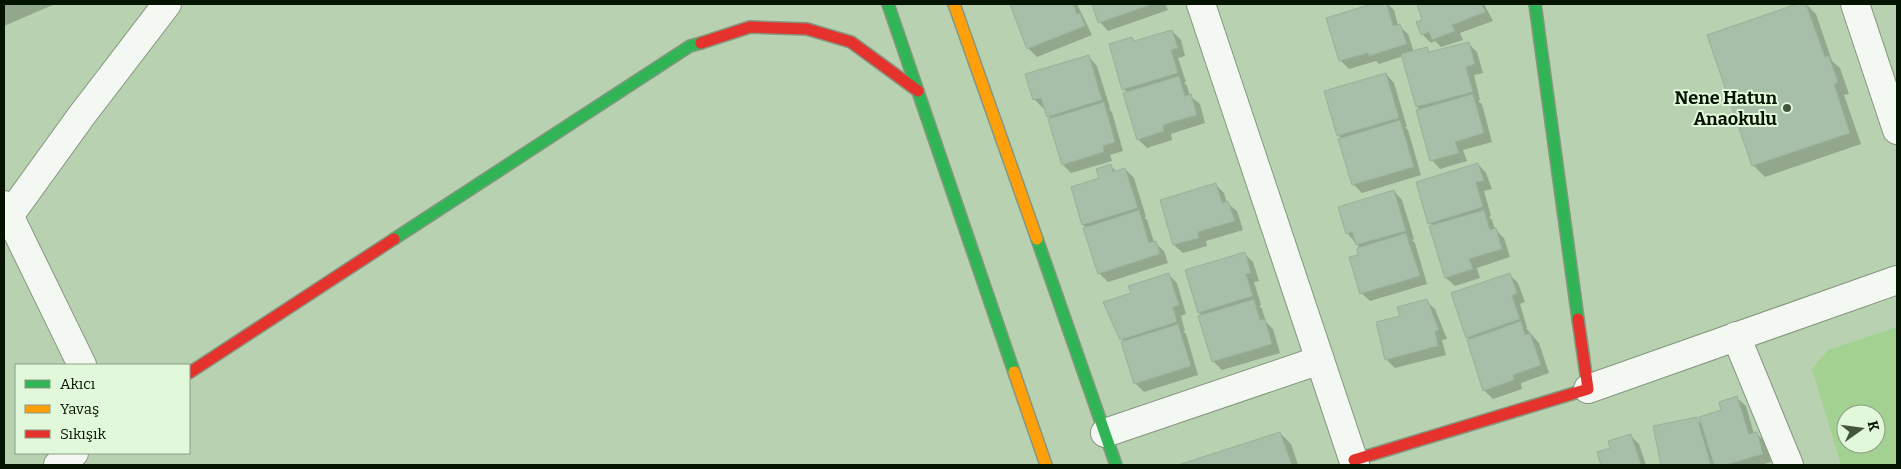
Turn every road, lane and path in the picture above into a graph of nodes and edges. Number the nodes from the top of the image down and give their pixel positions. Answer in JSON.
{"nodes":[{"id":1,"x":167,"y":4,"type":"edge"},
{"id":2,"x":888,"y":4,"type":"edge"},
{"id":3,"x":954,"y":4,"type":"edge"},
{"id":4,"x":1201,"y":4,"type":"edge"},
{"id":5,"x":1535,"y":4,"type":"edge"},
{"id":6,"x":1855,"y":4,"type":"edge"},
{"id":7,"x":918,"y":91,"type":"junction"},
{"id":8,"x":1897,"y":130,"type":"edge"},
{"id":9,"x":6,"y":211,"type":"edge"},
{"id":10,"x":1897,"y":280,"type":"edge"},
{"id":11,"x":1736,"y":336,"type":"junction"},
{"id":12,"x":1320,"y":360,"type":"junction"},
{"id":13,"x":82,"y":364,"type":"edge"},
{"id":14,"x":190,"y":372,"type":"edge"},
{"id":15,"x":1588,"y":389,"type":"junction"},
{"id":16,"x":1106,"y":433,"type":"junction"},
{"id":17,"x":73,"y":454,"type":"edge"},
{"id":18,"x":1355,"y":463,"type":"edge"},
{"id":19,"x":58,"y":465,"type":"edge"},
{"id":20,"x":1046,"y":465,"type":"edge"},
{"id":21,"x":1116,"y":465,"type":"edge"},
{"id":22,"x":1788,"y":465,"type":"edge"}],
"edges":[{"from":1,"to":9,"type":"street"},
{"from":2,"to":7,"type":"street"},
{"from":3,"to":16,"type":"street"},
{"from":4,"to":12,"type":"street"},
{"from":5,"to":15,"type":"street"},
{"from":6,"to":8,"type":"street"},
{"from":7,"to":14,"type":"street"},
{"from":7,"to":20,"type":"street"},
{"from":9,"to":13,"type":"street"},
{"from":10,"to":11,"type":"street"},
{"from":11,"to":15,"type":"street"},
{"from":11,"to":22,"type":"street"},
{"from":12,"to":16,"type":"street"},
{"from":12,"to":18,"type":"street"},
{"from":15,"to":18,"type":"street"},
{"from":16,"to":21,"type":"street"},
{"from":17,"to":19,"type":"street"}]}
